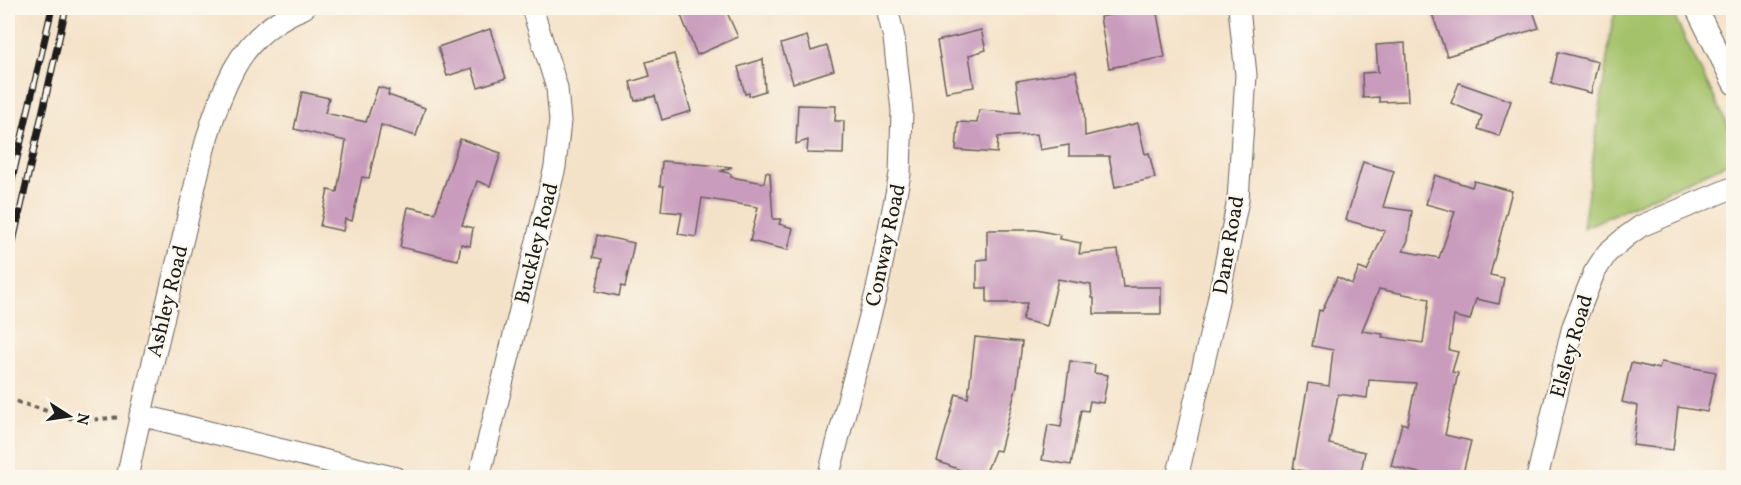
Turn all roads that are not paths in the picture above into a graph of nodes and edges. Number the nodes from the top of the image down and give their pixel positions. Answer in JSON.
{"nodes":[{"id":1,"x":304,"y":8,"type":"edge"},
{"id":2,"x":532,"y":8,"type":"edge"},
{"id":3,"x":887,"y":8,"type":"edge"},
{"id":4,"x":1239,"y":8,"type":"edge"},
{"id":5,"x":1696,"y":8,"type":"edge"},
{"id":6,"x":1734,"y":84,"type":"edge"},
{"id":7,"x":1734,"y":187,"type":"edge"},
{"id":8,"x":140,"y":415,"type":"junction"},
{"id":9,"x":127,"y":477,"type":"edge"},
{"id":10,"x":396,"y":477,"type":"edge"},
{"id":11,"x":479,"y":477,"type":"edge"},
{"id":12,"x":828,"y":477,"type":"edge"},
{"id":13,"x":1177,"y":477,"type":"edge"},
{"id":14,"x":1537,"y":477,"type":"edge"}],
"edges":[{"from":1,"to":8,"type":"street","name":"Ashley Road"},
{"from":2,"to":11,"type":"street","name":"Buckley Road"},
{"from":3,"to":12,"type":"street","name":"Conway Road"},
{"from":4,"to":13,"type":"street","name":"Dane Road"},
{"from":5,"to":6,"type":"street"},
{"from":7,"to":14,"type":"street","name":"Elsley Road"},
{"from":8,"to":9,"type":"street","name":"Ashley Road"},
{"from":8,"to":10,"type":"street"}]}
